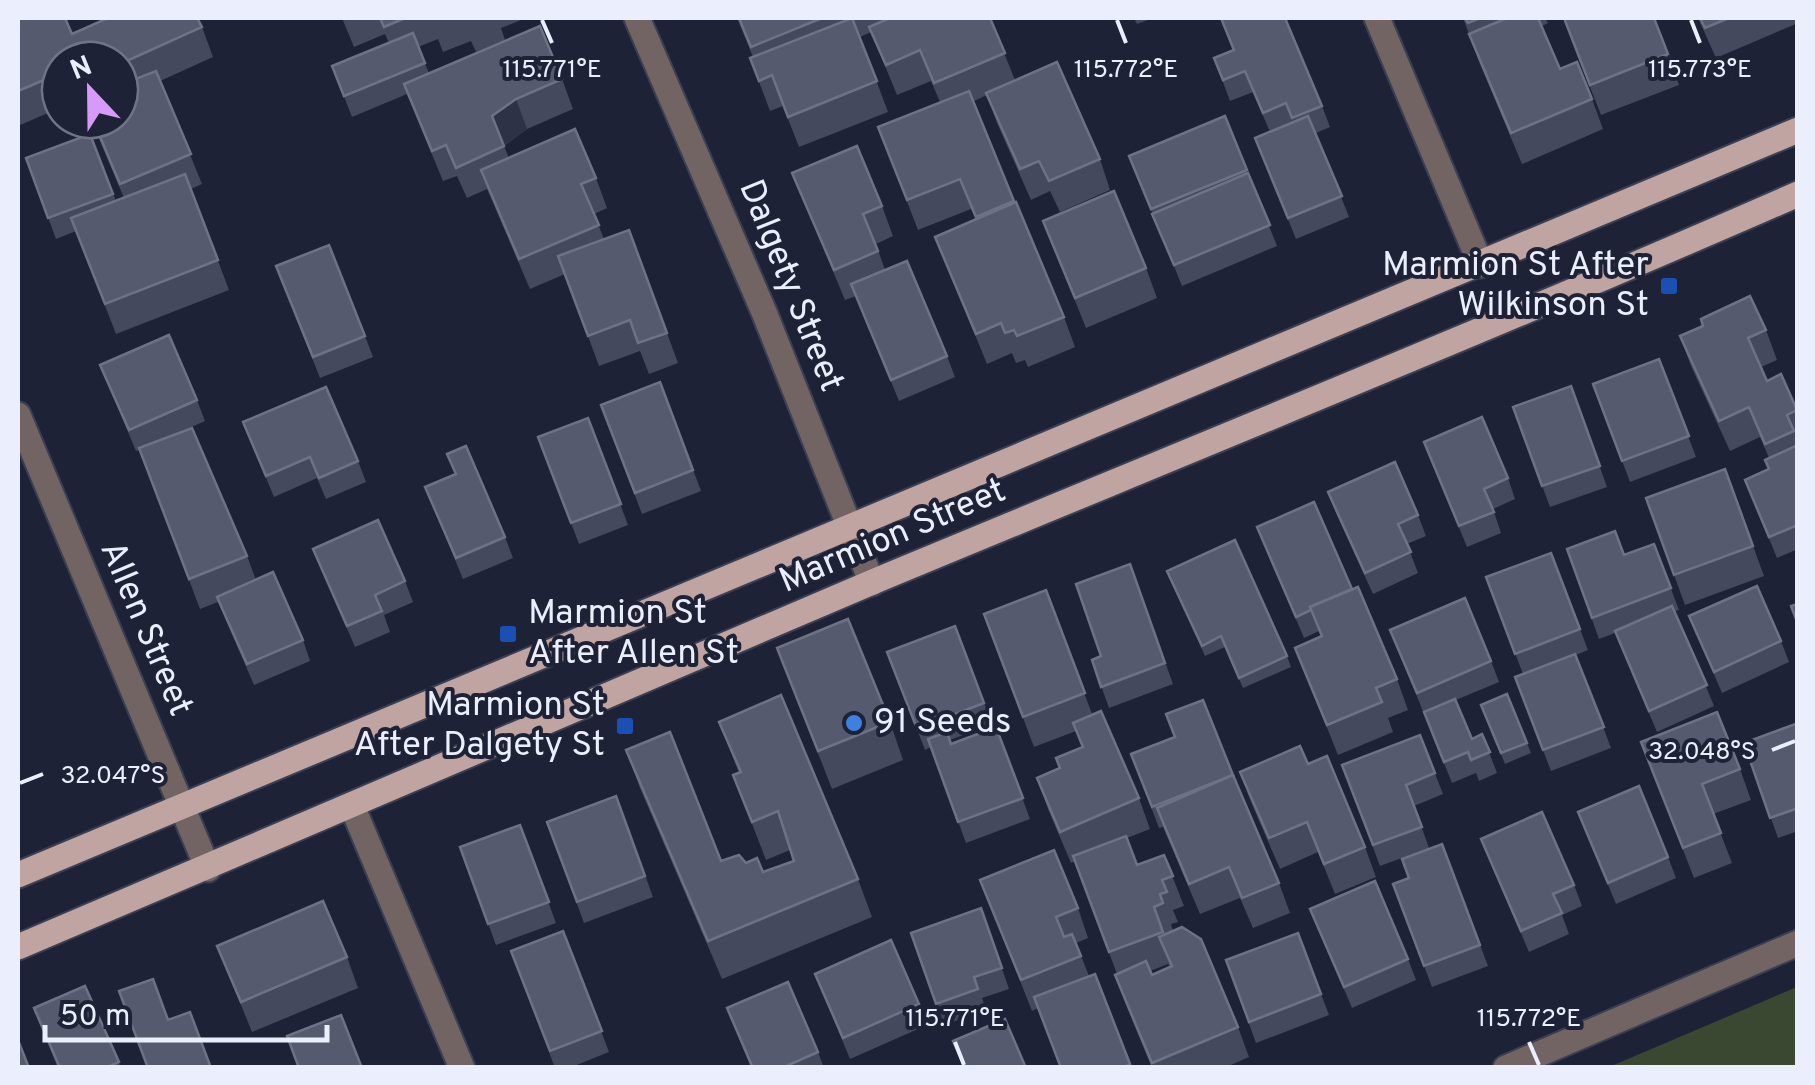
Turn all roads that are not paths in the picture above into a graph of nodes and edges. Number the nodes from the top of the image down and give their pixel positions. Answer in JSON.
{"nodes":[{"id":1,"x":637,"y":18,"type":"edge"},
{"id":2,"x":1377,"y":18,"type":"edge"},
{"id":3,"x":1798,"y":130,"type":"edge"},
{"id":4,"x":1798,"y":194,"type":"edge"},
{"id":5,"x":1481,"y":264,"type":"junction"},
{"id":6,"x":18,"y":416,"type":"edge"},
{"id":7,"x":853,"y":528,"type":"junction"},
{"id":8,"x":872,"y":583,"type":"junction"},
{"id":9,"x":182,"y":806,"type":"junction"},
{"id":10,"x":352,"y":806,"type":"junction"},
{"id":11,"x":208,"y":868,"type":"junction"},
{"id":12,"x":18,"y":876,"type":"edge"},
{"id":13,"x":1798,"y":943,"type":"edge"},
{"id":14,"x":18,"y":947,"type":"edge"},
{"id":15,"x":462,"y":1068,"type":"edge"},
{"id":16,"x":1506,"y":1068,"type":"edge"}],
"edges":[{"from":1,"to":7,"type":"street","name":"Dalgety Street"},
{"from":2,"to":5,"type":"street"},
{"from":3,"to":5,"type":"main road","name":"Marmion Street"},
{"from":4,"to":8,"type":"main road","name":"Marmion Street"},
{"from":5,"to":7,"type":"main road","name":"Marmion Street"},
{"from":6,"to":9,"type":"street","name":"Allen Street"},
{"from":7,"to":8,"type":"street","name":"Dalgety Street"},
{"from":7,"to":9,"type":"main road","name":"Marmion Street"},
{"from":8,"to":10,"type":"main road","name":"Marmion Street"},
{"from":9,"to":11,"type":"street","name":"Allen Street"},
{"from":9,"to":12,"type":"main road","name":"Marmion Street"},
{"from":10,"to":11,"type":"main road","name":"Marmion Street"},
{"from":10,"to":15,"type":"street"},
{"from":11,"to":14,"type":"main road","name":"Marmion Street"},
{"from":13,"to":16,"type":"street"}]}
